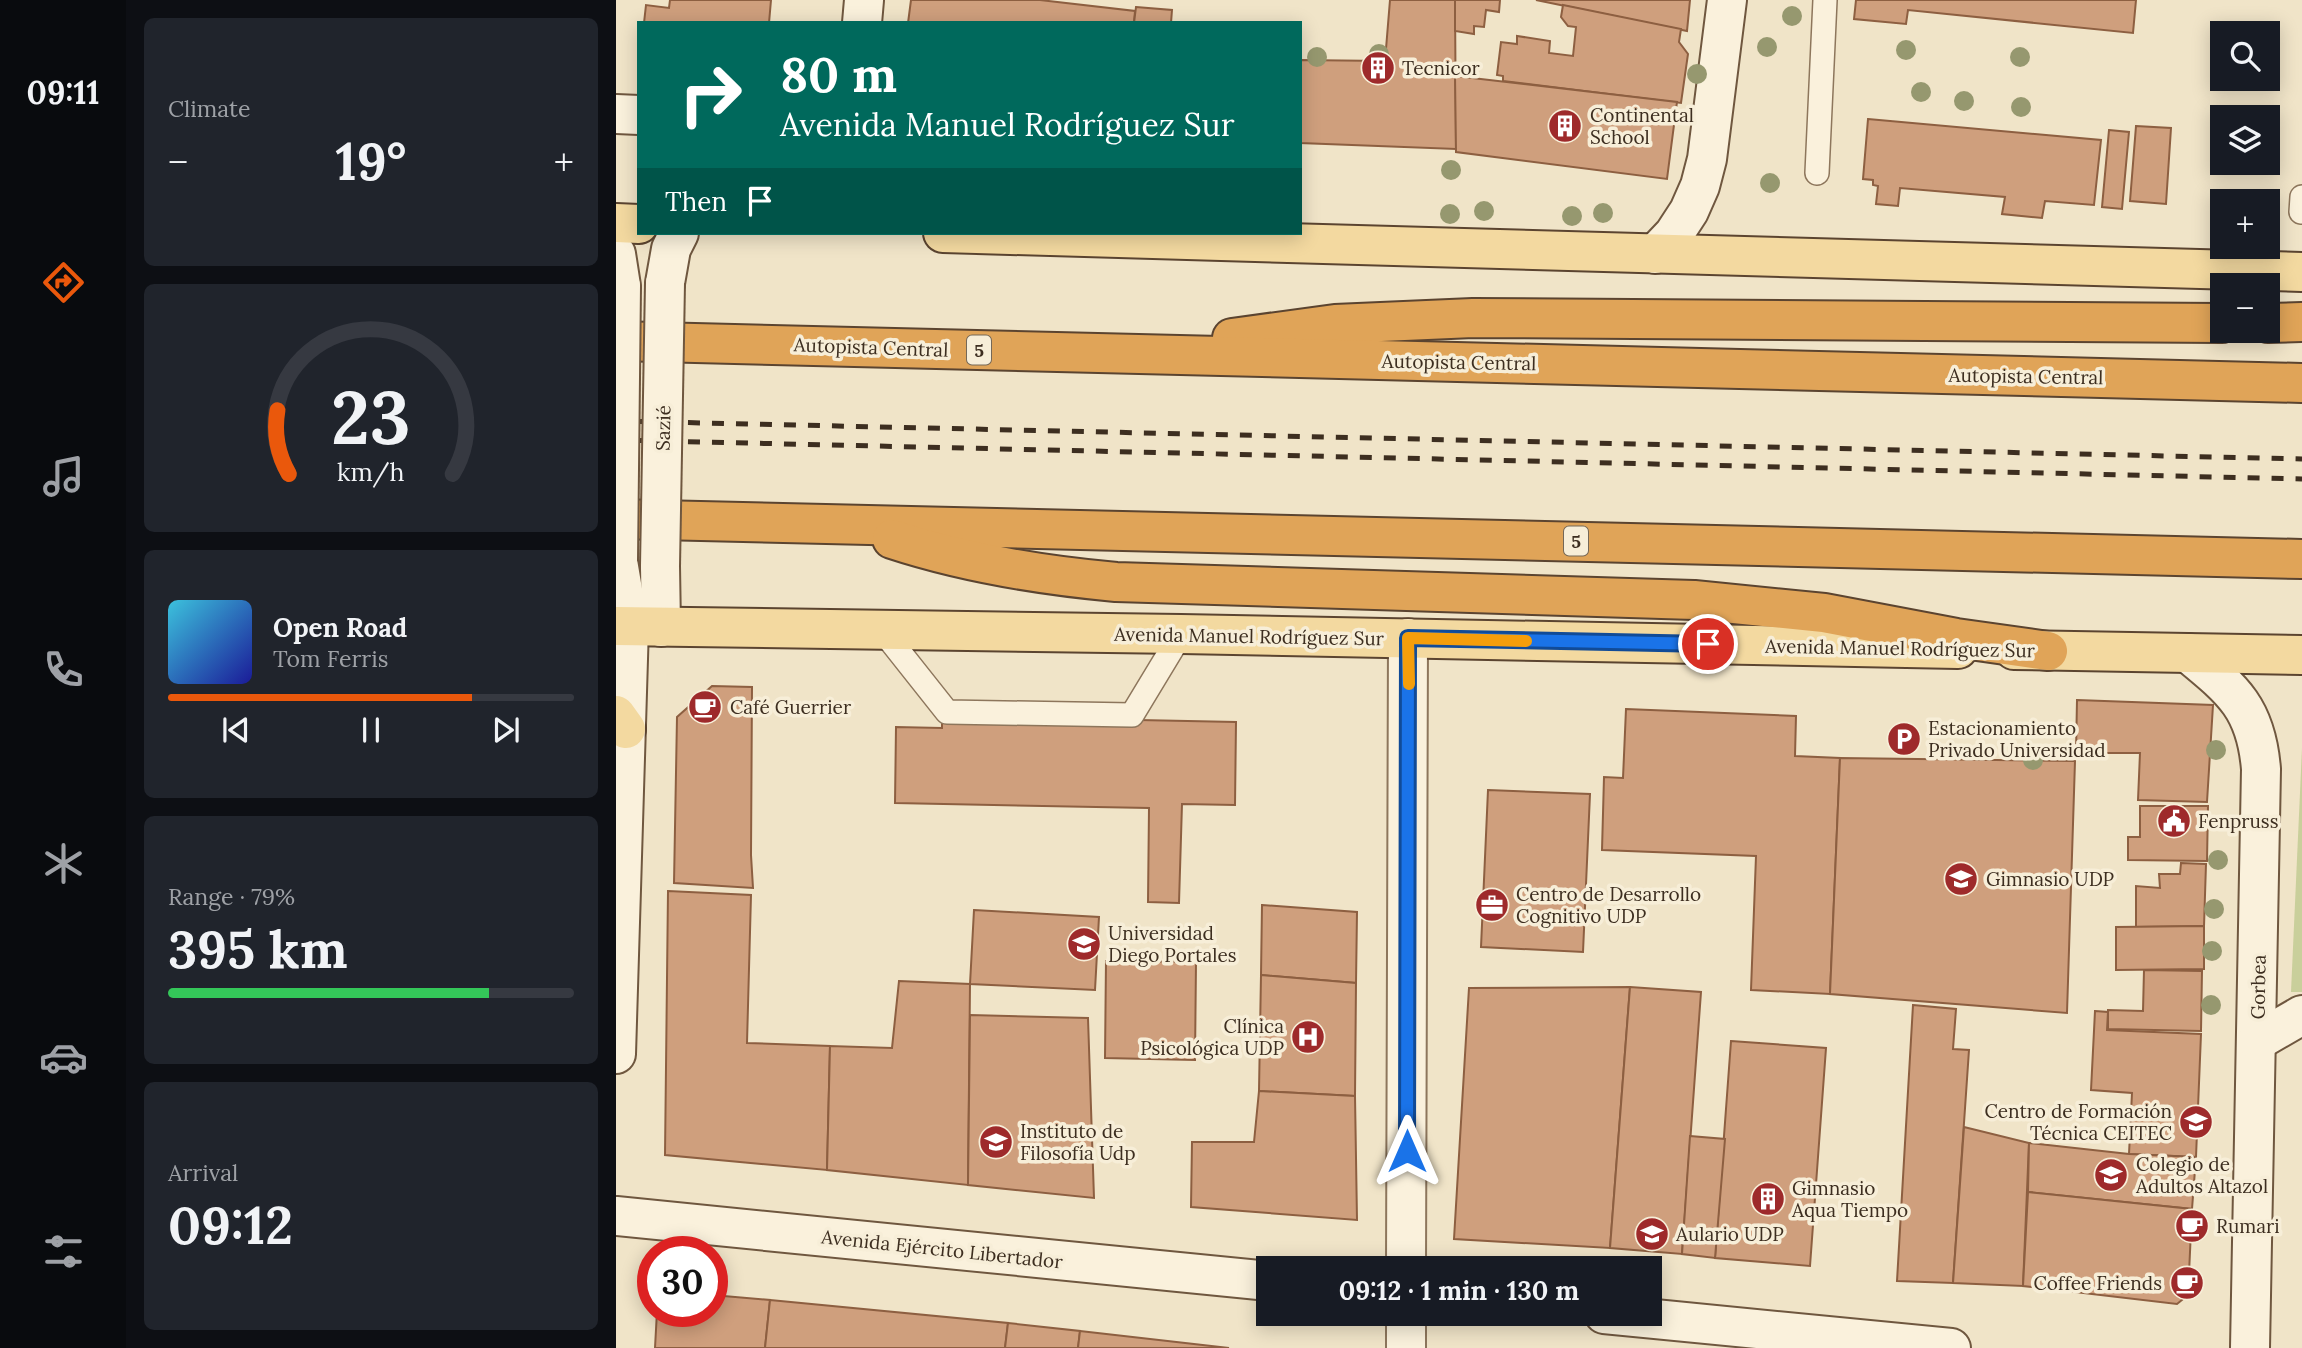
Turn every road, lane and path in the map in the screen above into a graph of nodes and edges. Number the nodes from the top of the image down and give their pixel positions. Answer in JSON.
{"nodes":[{"id":1,"x":864,"y":0,"type":"edge"},
{"id":2,"x":1727,"y":0,"type":"edge"},
{"id":3,"x":1825,"y":0,"type":"edge"},
{"id":4,"x":862,"y":21,"type":"edge"},
{"id":5,"x":616,"y":114,"type":"edge"},
{"id":6,"x":637,"y":115,"type":"edge"},
{"id":7,"x":1817,"y":173,"type":"dead end"},
{"id":8,"x":616,"y":223,"type":"edge"},
{"id":9,"x":637,"y":224,"type":"edge"},
{"id":10,"x":678,"y":235,"type":"edge"},
{"id":11,"x":1011,"y":235,"type":"edge"},
{"id":12,"x":1655,"y":254,"type":"junction"},
{"id":13,"x":619,"y":270,"type":"edge"},
{"id":14,"x":2302,"y":272,"type":"edge"},
{"id":15,"x":2210,"y":323,"type":"edge"},
{"id":16,"x":2280,"y":323,"type":"edge"},
{"id":17,"x":2302,"y":323,"type":"edge"},
{"id":18,"x":616,"y":341,"type":"edge"},
{"id":19,"x":1147,"y":354,"type":"junction"},
{"id":20,"x":2302,"y":383,"type":"edge"},
{"id":21,"x":616,"y":519,"type":"edge"},
{"id":22,"x":850,"y":525,"type":"junction"},
{"id":23,"x":2302,"y":559,"type":"edge"},
{"id":24,"x":635,"y":626,"type":"edge"},
{"id":25,"x":882,"y":630,"type":"junction"},
{"id":26,"x":1181,"y":634,"type":"junction"},
{"id":27,"x":1408,"y":638,"type":"junction"},
{"id":28,"x":2048,"y":651,"type":"junction"},
{"id":29,"x":2188,"y":653,"type":"junction"},
{"id":30,"x":2302,"y":655,"type":"edge"},
{"id":31,"x":621,"y":722,"type":"edge"},
{"id":32,"x":2302,"y":1015,"type":"edge"},
{"id":33,"x":2257,"y":1041,"type":"junction"},
{"id":34,"x":616,"y":1054,"type":"edge"},
{"id":35,"x":616,"y":1216,"type":"edge"},
{"id":36,"x":1406,"y":1256,"type":"edge"},
{"id":37,"x":1256,"y":1280,"type":"edge"},
{"id":38,"x":1662,"y":1320,"type":"edge"},
{"id":39,"x":1406,"y":1326,"type":"edge"},
{"id":40,"x":1406,"y":1348,"type":"edge"},
{"id":41,"x":1951,"y":1348,"type":"edge"},
{"id":42,"x":2250,"y":1348,"type":"edge"}],
"edges":[{"from":1,"to":4,"type":"street"},
{"from":2,"to":12,"type":"street"},
{"from":3,"to":7,"type":"lane"},
{"from":5,"to":6,"type":"street"},
{"from":8,"to":9,"type":"main road"},
{"from":10,"to":24,"type":"street","name":"Sazié","bridge":true},
{"from":11,"to":12,"type":"main road"},
{"from":12,"to":14,"type":"main road"},
{"from":13,"to":24,"type":"street","name":"Sazié","bridge":true},
{"from":15,"to":19,"type":"highway"},
{"from":16,"to":17,"type":"highway"},
{"from":18,"to":19,"type":"highway","name":"Autopista Central","number":"5"},
{"from":19,"to":20,"type":"highway","name":"Autopista Central","number":"5"},
{"from":21,"to":22,"type":"highway","number":"5"},
{"from":22,"to":23,"type":"highway","number":"5"},
{"from":22,"to":28,"type":"highway"},
{"from":24,"to":25,"type":"main road","name":"Avenida Manuel Rodríguez Sur"},
{"from":24,"to":31,"type":"street","name":"Sazié"},
{"from":25,"to":26,"type":"main road","name":"Avenida Manuel Rodríguez Sur"},
{"from":25,"to":26,"type":"lane"},
{"from":26,"to":27,"type":"main road","name":"Avenida Manuel Rodríguez Sur"},
{"from":27,"to":28,"type":"main road","name":"Avenida Manuel Rodríguez Sur"},
{"from":27,"to":36,"type":"street"},
{"from":28,"to":29,"type":"main road","name":"Avenida Manuel Rodríguez Sur"},
{"from":29,"to":30,"type":"main road","name":"Avenida Manuel Rodríguez Sur"},
{"from":29,"to":33,"type":"street","name":"Gorbea"},
{"from":31,"to":34,"type":"street","name":"Sazié"},
{"from":32,"to":33,"type":"street"},
{"from":33,"to":42,"type":"street","name":"Gorbea"},
{"from":35,"to":37,"type":"street","name":"Avenida Ejército Libertador"},
{"from":38,"to":41,"type":"street"},
{"from":39,"to":40,"type":"street"}]}
